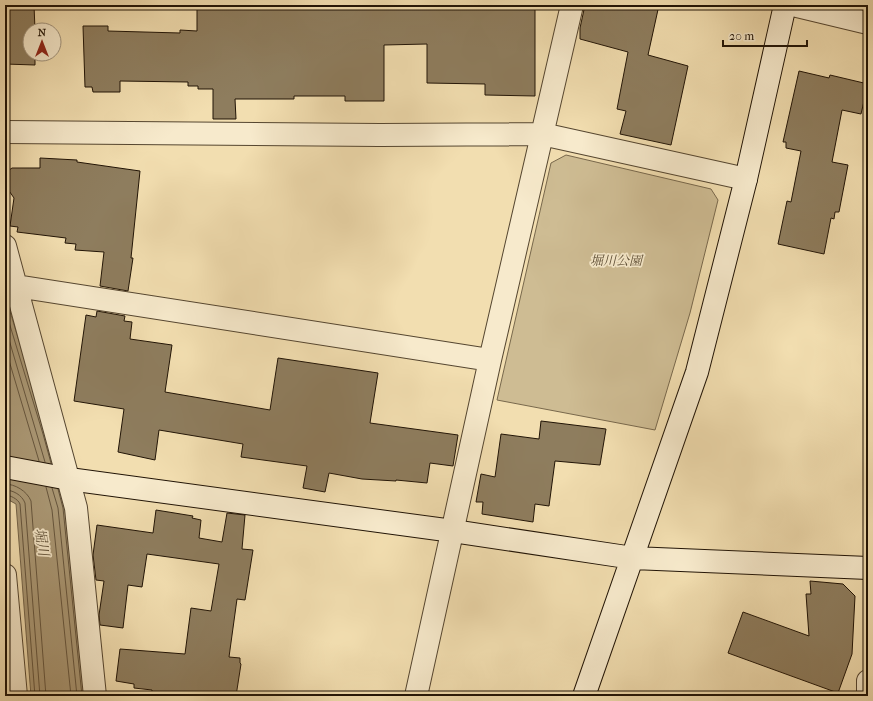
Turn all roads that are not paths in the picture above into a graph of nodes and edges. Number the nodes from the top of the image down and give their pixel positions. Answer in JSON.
{"nodes":[{"id":1,"x":572,"y":5,"type":"edge"},
{"id":2,"x":785,"y":5,"type":"edge"},
{"id":3,"x":793,"y":5,"type":"edge"},
{"id":4,"x":868,"y":22,"type":"edge"},
{"id":5,"x":5,"y":132,"type":"edge"},
{"id":6,"x":542,"y":134,"type":"junction"},
{"id":7,"x":746,"y":178,"type":"junction"},
{"id":8,"x":5,"y":246,"type":"edge"},
{"id":9,"x":16,"y":286,"type":"junction"},
{"id":10,"x":490,"y":360,"type":"junction"},
{"id":11,"x":5,"y":467,"type":"edge"},
{"id":12,"x":69,"y":479,"type":"junction"},
{"id":13,"x":453,"y":531,"type":"junction"},
{"id":14,"x":633,"y":558,"type":"junction"},
{"id":15,"x":868,"y":568,"type":"edge"},
{"id":16,"x":5,"y":575,"type":"edge"},
{"id":17,"x":868,"y":681,"type":"edge"},
{"id":18,"x":12,"y":693,"type":"edge"},
{"id":19,"x":95,"y":696,"type":"edge"},
{"id":20,"x":416,"y":696,"type":"edge"},
{"id":21,"x":584,"y":696,"type":"edge"},
{"id":22,"x":868,"y":696,"type":"edge"}],
"edges":[{"from":1,"to":6,"type":"street"},
{"from":2,"to":7,"type":"street"},
{"from":3,"to":4,"type":"street"},
{"from":5,"to":6,"type":"street"},
{"from":6,"to":7,"type":"street"},
{"from":6,"to":10,"type":"street"},
{"from":7,"to":14,"type":"street"},
{"from":8,"to":9,"type":"street"},
{"from":9,"to":10,"type":"street"},
{"from":9,"to":12,"type":"street"},
{"from":10,"to":13,"type":"street"},
{"from":11,"to":12,"type":"street"},
{"from":12,"to":13,"type":"street"},
{"from":12,"to":19,"type":"street"},
{"from":13,"to":14,"type":"street"},
{"from":13,"to":20,"type":"street"},
{"from":14,"to":15,"type":"street"},
{"from":14,"to":21,"type":"street"},
{"from":16,"to":18,"type":"street"},
{"from":17,"to":22,"type":"street"}]}
